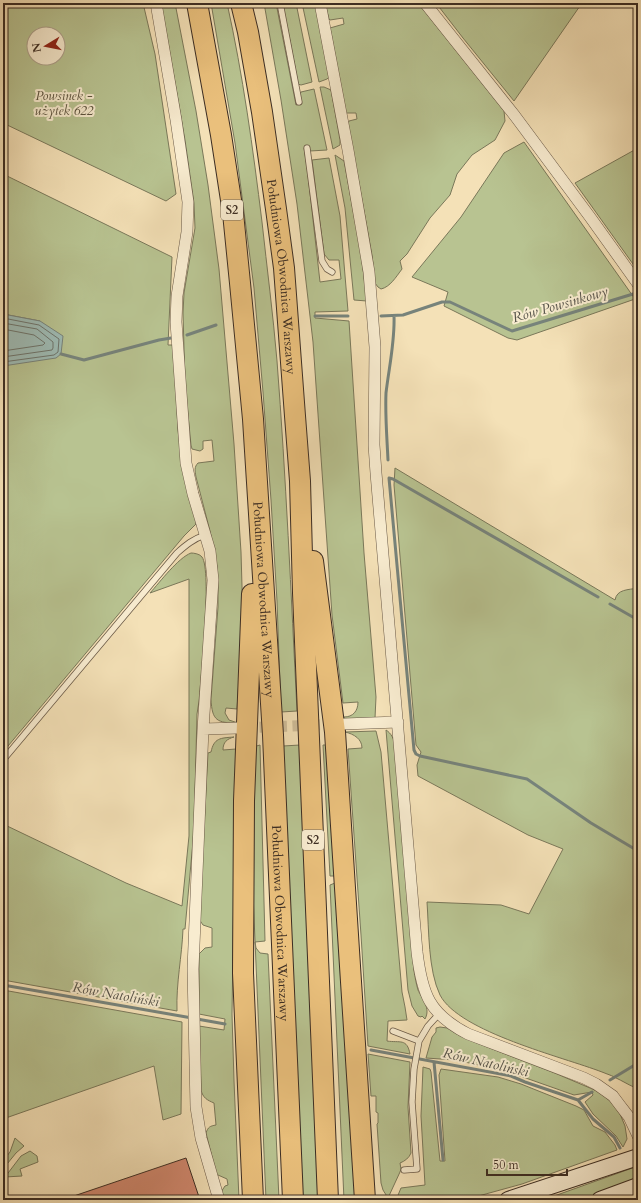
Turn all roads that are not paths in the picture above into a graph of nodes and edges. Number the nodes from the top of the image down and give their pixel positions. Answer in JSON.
{"nodes":[{"id":1,"x":156,"y":3,"type":"edge"},
{"id":2,"x":197,"y":3,"type":"edge"},
{"id":3,"x":241,"y":3,"type":"edge"},
{"id":4,"x":280,"y":3,"type":"edge"},
{"id":5,"x":320,"y":3,"type":"edge"},
{"id":6,"x":425,"y":3,"type":"edge"},
{"id":7,"x":300,"y":102,"type":"dead end"},
{"id":8,"x":307,"y":148,"type":"dead end"},
{"id":9,"x":332,"y":272,"type":"dead end"},
{"id":10,"x":638,"y":284,"type":"edge"},
{"id":11,"x":300,"y":480,"type":"junction"},
{"id":12,"x":258,"y":496,"type":"junction"},
{"id":13,"x":205,"y":535,"type":"junction"},
{"id":14,"x":398,"y":722,"type":"junction"},
{"id":15,"x":344,"y":724,"type":"tunnel mouth"},
{"id":16,"x":238,"y":728,"type":"tunnel mouth"},
{"id":17,"x":203,"y":729,"type":"junction"},
{"id":18,"x":3,"y":760,"type":"edge"},
{"id":19,"x":439,"y":1014,"type":"junction"},
{"id":20,"x":393,"y":1031,"type":"dead end"},
{"id":21,"x":419,"y":1041,"type":"junction"},
{"id":22,"x":638,"y":1136,"type":"edge"},
{"id":23,"x":638,"y":1157,"type":"edge"},
{"id":24,"x":404,"y":1170,"type":"dead end"},
{"id":25,"x":364,"y":1176,"type":"junction"},
{"id":26,"x":638,"y":1186,"type":"edge"},
{"id":27,"x":219,"y":1200,"type":"edge"},
{"id":28,"x":253,"y":1200,"type":"edge"},
{"id":29,"x":293,"y":1200,"type":"edge"},
{"id":30,"x":328,"y":1200,"type":"edge"},
{"id":31,"x":365,"y":1200,"type":"edge"},
{"id":32,"x":377,"y":1200,"type":"edge"},
{"id":33,"x":508,"y":1200,"type":"edge"},
{"id":34,"x":600,"y":1200,"type":"edge"}],
"edges":[{"from":1,"to":13,"type":"street"},
{"from":2,"to":12,"type":"highway","name":"Południowa Obwodnica Warszawy","number":"S2"},
{"from":3,"to":11,"type":"highway","name":"Południowa Obwodnica Warszawy","number":"S2"},
{"from":4,"to":7,"type":"lane"},
{"from":5,"to":14,"type":"street"},
{"from":6,"to":10,"type":"street"},
{"from":8,"to":9,"type":"lane"},
{"from":11,"to":25,"type":"highway"},
{"from":11,"to":30,"type":"highway","name":"Południowa Obwodnica Warszawy","number":"S2"},
{"from":12,"to":28,"type":"highway"},
{"from":12,"to":29,"type":"highway","name":"Południowa Obwodnica Warszawy","number":"S2"},
{"from":13,"to":17,"type":"street"},
{"from":13,"to":18,"type":"lane"},
{"from":14,"to":15,"type":"street"},
{"from":14,"to":19,"type":"street"},
{"from":16,"to":17,"type":"street"},
{"from":17,"to":27,"type":"street"},
{"from":19,"to":21,"type":"lane"},
{"from":19,"to":22,"type":"street"},
{"from":20,"to":21,"type":"lane"},
{"from":21,"to":24,"type":"lane"},
{"from":23,"to":33,"type":"main road"},
{"from":25,"to":31,"type":"highway"},
{"from":25,"to":32,"type":"highway"},
{"from":26,"to":34,"type":"main road"}]}
